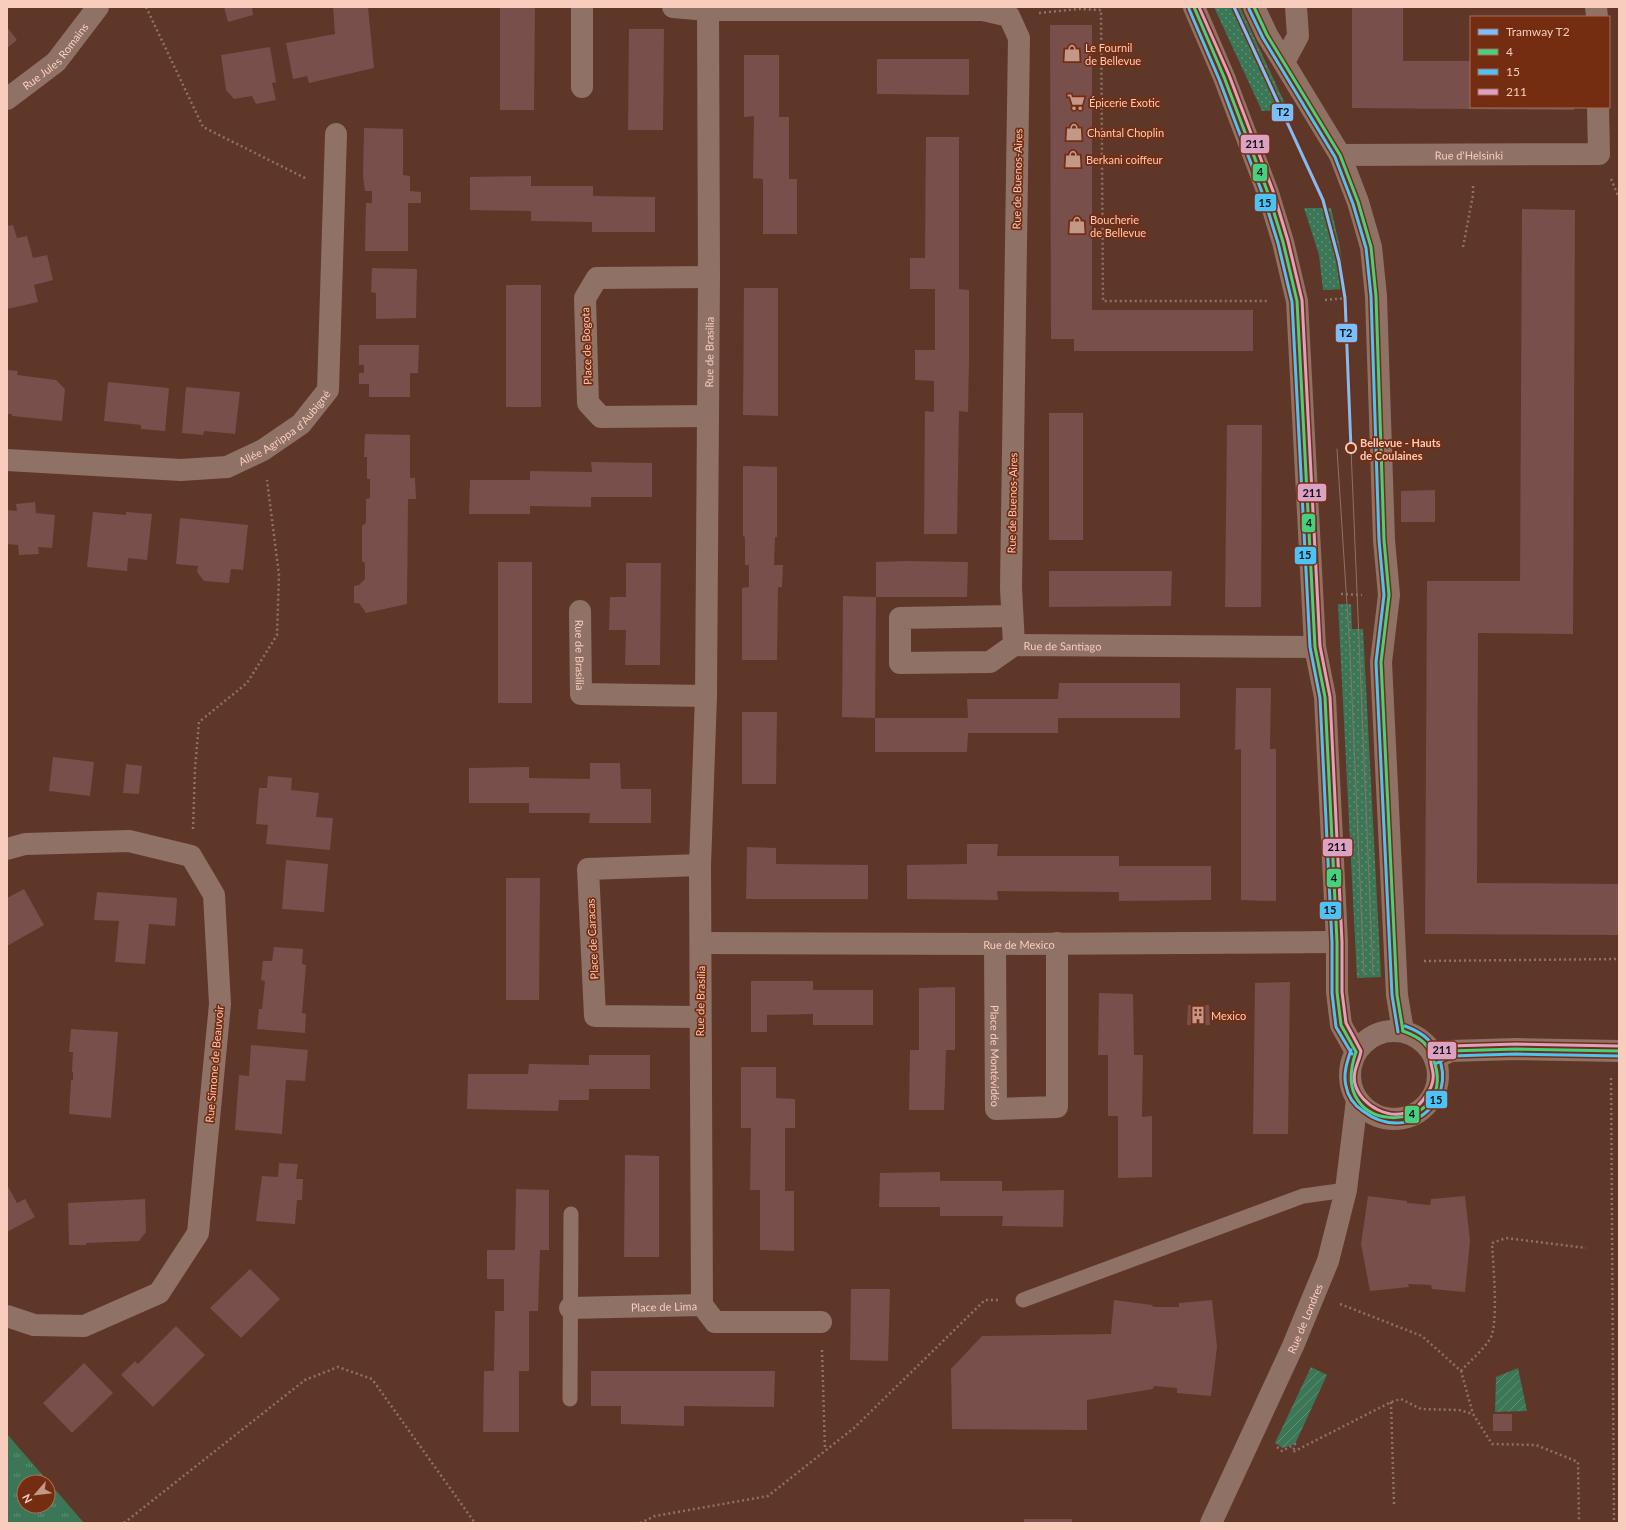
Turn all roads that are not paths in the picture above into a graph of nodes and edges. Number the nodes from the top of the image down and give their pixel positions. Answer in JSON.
{"nodes":[{"id":1,"x":98,"y":7,"type":"edge"},
{"id":2,"x":582,"y":7,"type":"edge"},
{"id":3,"x":673,"y":7,"type":"edge"},
{"id":4,"x":1194,"y":7,"type":"edge"},
{"id":5,"x":1254,"y":7,"type":"edge"},
{"id":6,"x":1296,"y":7,"type":"edge"},
{"id":7,"x":708,"y":8,"type":"edge"},
{"id":8,"x":1284,"y":62,"type":"junction"},
{"id":9,"x":582,"y":87,"type":"dead end"},
{"id":10,"x":7,"y":98,"type":"edge"},
{"id":11,"x":1598,"y":108,"type":"edge"},
{"id":12,"x":336,"y":134,"type":"dead end"},
{"id":13,"x":1340,"y":155,"type":"junction"},
{"id":14,"x":709,"y":277,"type":"junction"},
{"id":15,"x":708,"y":416,"type":"junction"},
{"id":16,"x":7,"y":460,"type":"edge"},
{"id":17,"x":580,"y":611,"type":"dead end"},
{"id":18,"x":1012,"y":616,"type":"junction"},
{"id":19,"x":1014,"y":645,"type":"junction"},
{"id":20,"x":1315,"y":647,"type":"junction"},
{"id":21,"x":706,"y":696,"type":"junction"},
{"id":22,"x":7,"y":849,"type":"edge"},
{"id":23,"x":700,"y":865,"type":"junction"},
{"id":24,"x":1337,"y":942,"type":"junction"},
{"id":25,"x":701,"y":943,"type":"junction"},
{"id":26,"x":1057,"y":943,"type":"junction"},
{"id":27,"x":995,"y":944,"type":"junction"},
{"id":28,"x":700,"y":1017,"type":"junction"},
{"id":29,"x":1404,"y":1031,"type":"junction"},
{"id":30,"x":1615,"y":1051,"type":"edge"},
{"id":31,"x":1356,"y":1052,"type":"junction"},
{"id":32,"x":1435,"y":1060,"type":"junction"},
{"id":33,"x":1357,"y":1100,"type":"junction"},
{"id":34,"x":1346,"y":1190,"type":"junction"},
{"id":35,"x":570,"y":1214,"type":"dead end"},
{"id":36,"x":1023,"y":1300,"type":"road end"},
{"id":37,"x":702,"y":1305,"type":"junction"},
{"id":38,"x":570,"y":1308,"type":"junction"},
{"id":39,"x":7,"y":1316,"type":"edge"},
{"id":40,"x":821,"y":1322,"type":"road end"},
{"id":41,"x":570,"y":1399,"type":"dead end"},
{"id":42,"x":1211,"y":1523,"type":"edge"}],
"edges":[{"from":1,"to":10,"type":"street","name":"Rue Jules Romains"},
{"from":2,"to":9,"type":"street"},
{"from":3,"to":7,"type":"street"},
{"from":4,"to":20,"type":"street"},
{"from":5,"to":8,"type":"street"},
{"from":6,"to":8,"type":"street"},
{"from":7,"to":14,"type":"street","name":"Rue de Brasilia"},
{"from":7,"to":18,"type":"street","name":"Rue de Buenos-Aires"},
{"from":8,"to":13,"type":"street"},
{"from":11,"to":13,"type":"street","name":"Rue d'Helsinki"},
{"from":12,"to":16,"type":"street","name":"Allée Agrippa d'Aubigné"},
{"from":13,"to":29,"type":"street"},
{"from":14,"to":15,"type":"street","name":"Rue de Brasilia"},
{"from":14,"to":15,"type":"street","name":"Place de Bogota"},
{"from":15,"to":21,"type":"street","name":"Rue de Brasilia"},
{"from":17,"to":21,"type":"street","name":"Rue de Brasilia"},
{"from":18,"to":19,"type":"street","name":"Rue de Buenos-Aires"},
{"from":18,"to":19,"type":"street","name":"Rue de Santiago"},
{"from":19,"to":20,"type":"street","name":"Rue de Santiago"},
{"from":20,"to":24,"type":"street"},
{"from":21,"to":23,"type":"street","name":"Rue de Brasilia"},
{"from":22,"to":39,"type":"street","name":"Rue Simone de Beauvoir"},
{"from":23,"to":25,"type":"street","name":"Rue de Brasilia"},
{"from":23,"to":28,"type":"street","name":"Place de Caracas"},
{"from":24,"to":26,"type":"street","name":"Rue de Mexico"},
{"from":24,"to":31,"type":"street"},
{"from":25,"to":27,"type":"street","name":"Rue de Mexico"},
{"from":25,"to":28,"type":"street","name":"Rue de Brasilia"},
{"from":26,"to":27,"type":"street","name":"Rue de Mexico"},
{"from":26,"to":27,"type":"street","name":"Place de Montévidéo"},
{"from":28,"to":37,"type":"street","name":"Rue de Brasilia"},
{"from":29,"to":31,"type":"street"},
{"from":29,"to":32,"type":"street"},
{"from":30,"to":32,"type":"street"},
{"from":31,"to":33,"type":"street"},
{"from":32,"to":33,"type":"street"},
{"from":33,"to":34,"type":"street","name":"Rue de Londres"},
{"from":34,"to":36,"type":"lane"},
{"from":34,"to":42,"type":"street","name":"Rue de Londres"},
{"from":35,"to":38,"type":"lane"},
{"from":37,"to":38,"type":"street","name":"Place de Lima"},
{"from":37,"to":40,"type":"street","name":"Place de Lima"},
{"from":38,"to":41,"type":"lane"}]}
